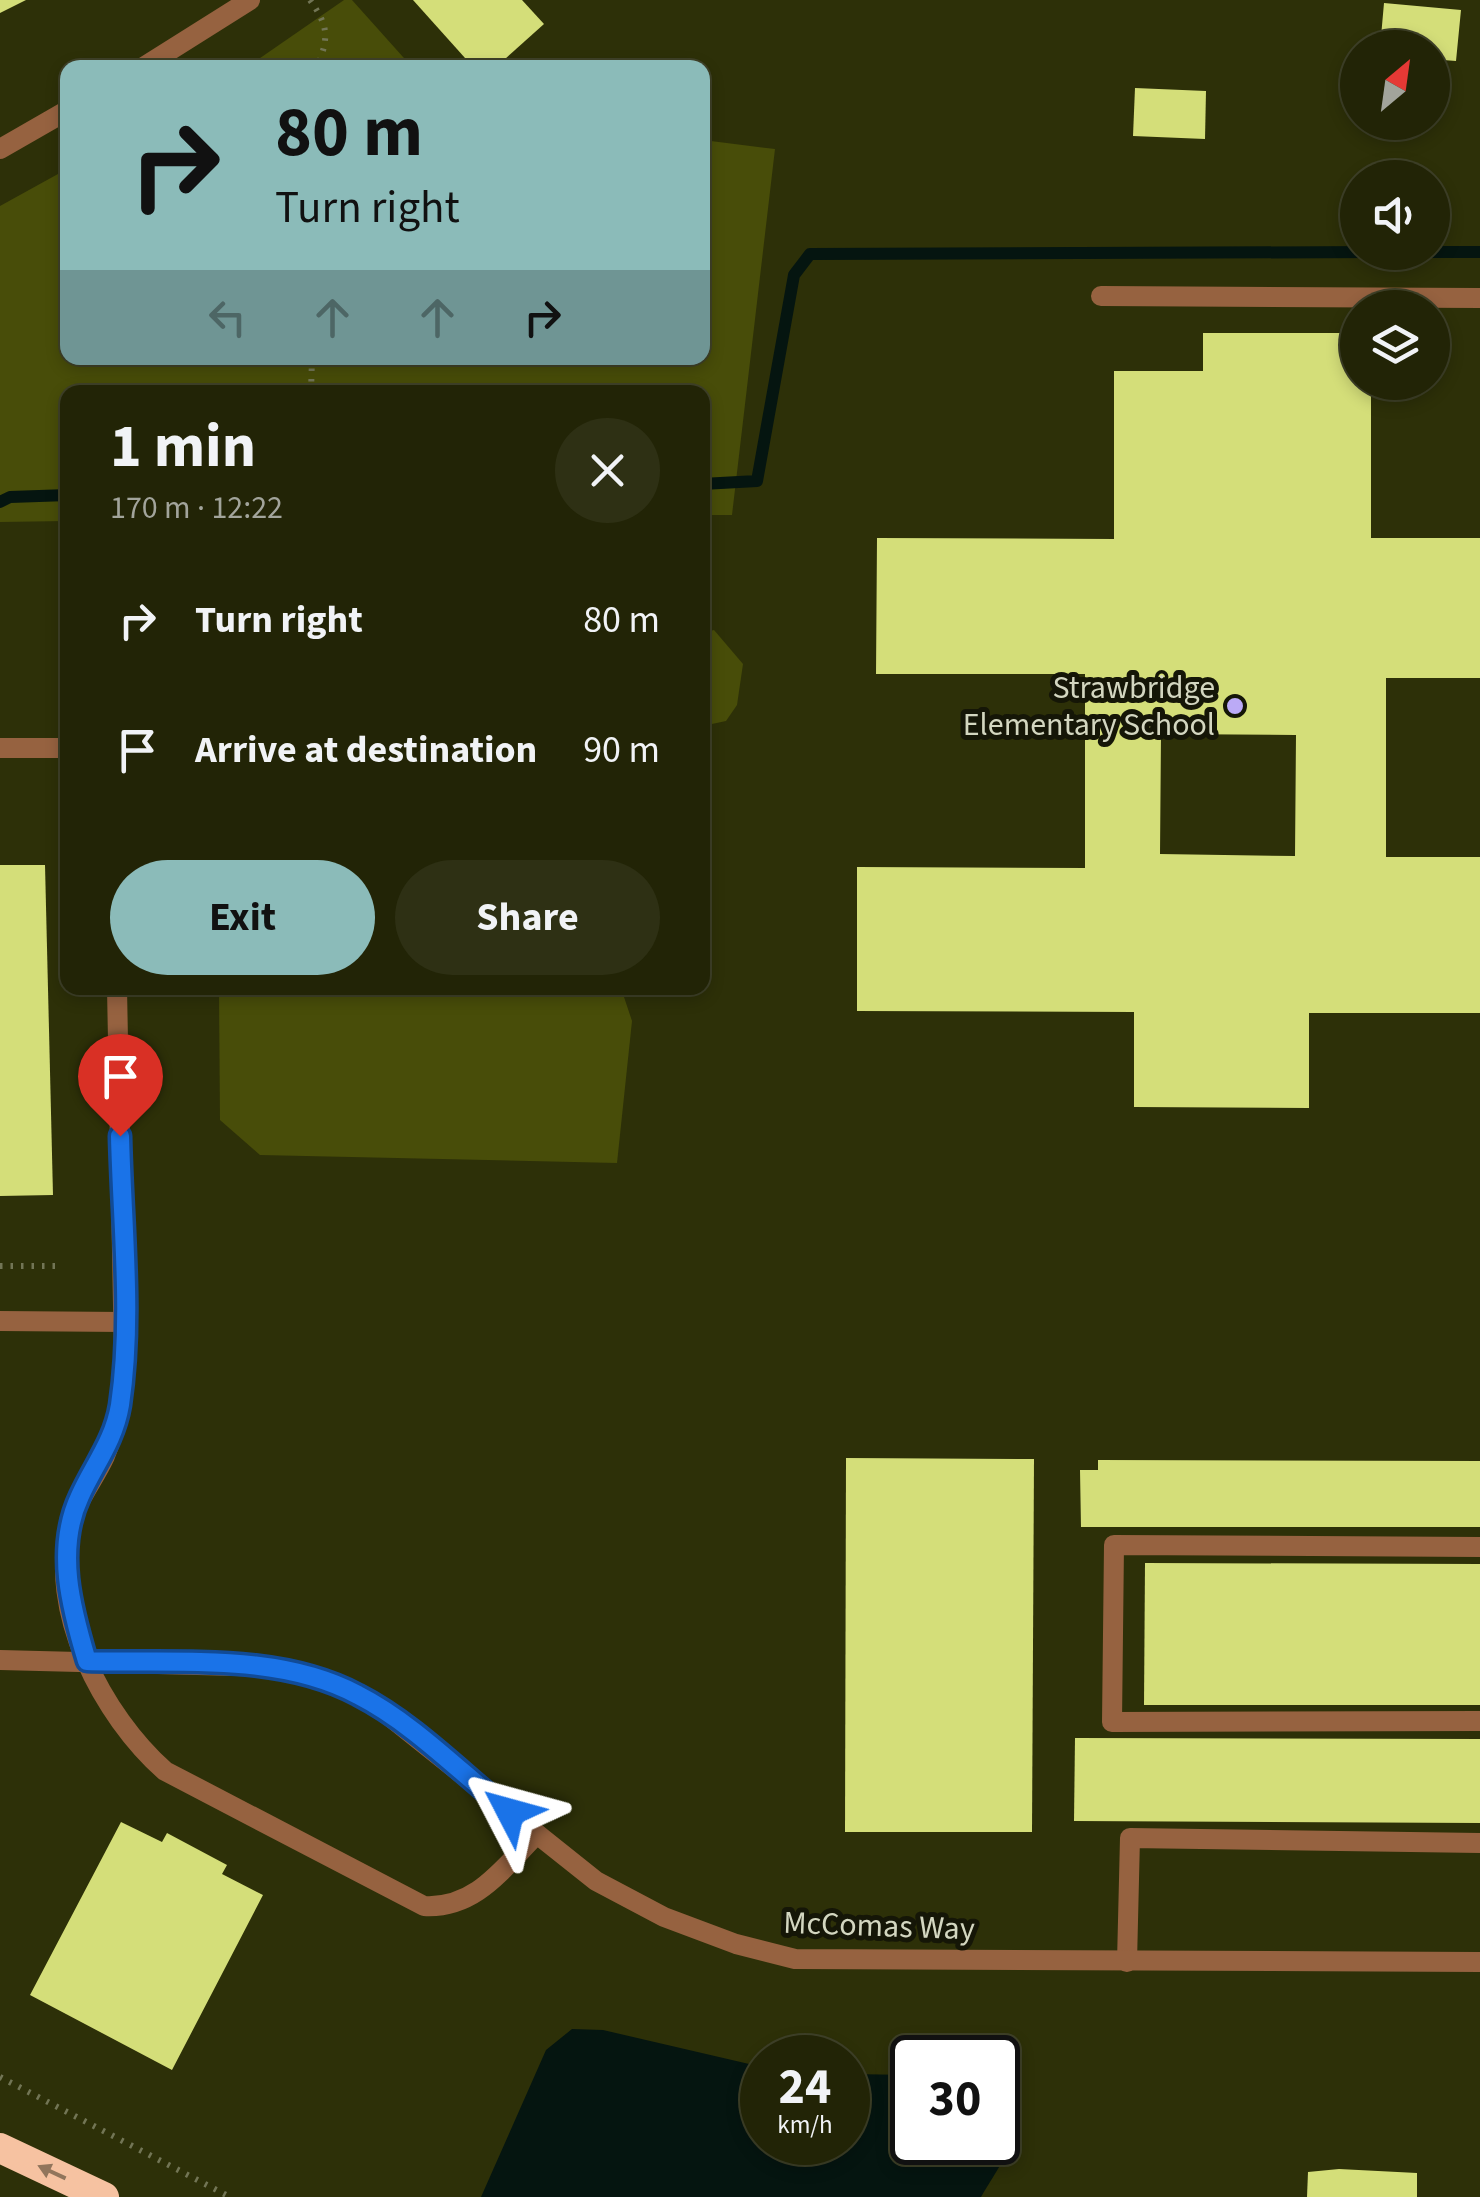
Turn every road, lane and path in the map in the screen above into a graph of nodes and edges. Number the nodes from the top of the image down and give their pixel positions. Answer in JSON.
{"nodes":[{"id":1,"x":250,"y":0,"type":"edge"},
{"id":2,"x":310,"y":0,"type":"edge"},
{"id":3,"x":155,"y":60,"type":"edge"},
{"id":4,"x":320,"y":60,"type":"edge"},
{"id":5,"x":60,"y":115,"type":"edge"},
{"id":6,"x":0,"y":149,"type":"edge"},
{"id":7,"x":1101,"y":296,"type":"dead end"},
{"id":8,"x":1480,"y":298,"type":"edge"},
{"id":9,"x":0,"y":748,"type":"edge"},
{"id":10,"x":60,"y":748,"type":"edge"},
{"id":11,"x":117,"y":995,"type":"edge"},
{"id":12,"x":0,"y":1266,"type":"edge"},
{"id":13,"x":63,"y":1266,"type":"dead end"},
{"id":14,"x":0,"y":1322,"type":"edge"},
{"id":15,"x":124,"y":1322,"type":"junction"},
{"id":16,"x":1480,"y":1547,"type":"edge"},
{"id":17,"x":0,"y":1660,"type":"edge"},
{"id":18,"x":87,"y":1661,"type":"junction"},
{"id":19,"x":1480,"y":1721,"type":"edge"},
{"id":20,"x":537,"y":1834,"type":"junction"},
{"id":21,"x":1480,"y":1842,"type":"edge"},
{"id":22,"x":1127,"y":1962,"type":"junction"},
{"id":23,"x":1480,"y":1962,"type":"edge"},
{"id":24,"x":0,"y":2077,"type":"edge"},
{"id":25,"x":0,"y":2148,"type":"edge"},
{"id":26,"x":104,"y":2197,"type":"edge"},
{"id":27,"x":230,"y":2197,"type":"edge"}],
"edges":[{"from":1,"to":3,"type":"street"},
{"from":2,"to":4,"type":"path"},
{"from":5,"to":6,"type":"street"},
{"from":7,"to":8,"type":"street"},
{"from":9,"to":10,"type":"street"},
{"from":11,"to":15,"type":"street"},
{"from":12,"to":13,"type":"path"},
{"from":14,"to":15,"type":"street"},
{"from":15,"to":18,"type":"street"},
{"from":16,"to":19,"type":"street"},
{"from":17,"to":18,"type":"street","name":"McComas Way"},
{"from":18,"to":20,"type":"street","name":"McComas Way"},
{"from":18,"to":20,"type":"street"},
{"from":20,"to":22,"type":"street","name":"McComas Way"},
{"from":21,"to":22,"type":"street"},
{"from":22,"to":23,"type":"street","name":"McComas Way"},
{"from":24,"to":27,"type":"path"},
{"from":26,"to":25,"type":"highway","one_way":true}]}
